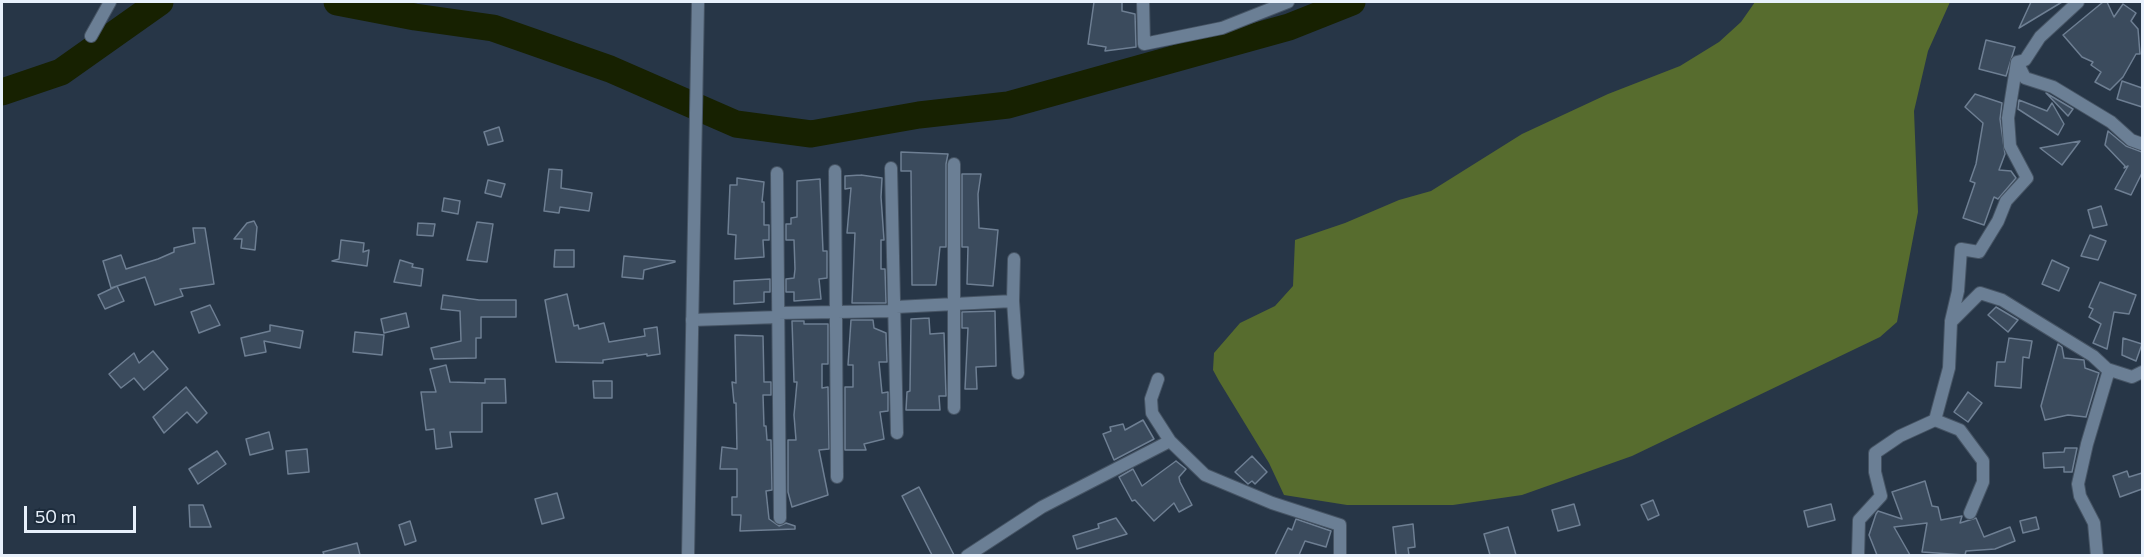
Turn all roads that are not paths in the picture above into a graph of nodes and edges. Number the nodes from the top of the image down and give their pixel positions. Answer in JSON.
{"nodes":[{"id":1,"x":110,"y":2,"type":"edge"},
{"id":2,"x":698,"y":2,"type":"edge"},
{"id":3,"x":1143,"y":2,"type":"edge"},
{"id":4,"x":1288,"y":2,"type":"edge"},
{"id":5,"x":2078,"y":2,"type":"edge"},
{"id":6,"x":92,"y":36,"type":"dead end"},
{"id":7,"x":2017,"y":62,"type":"junction"},
{"id":8,"x":2142,"y":144,"type":"edge"},
{"id":9,"x":954,"y":164,"type":"dead end"},
{"id":10,"x":891,"y":168,"type":"dead end"},
{"id":11,"x":835,"y":171,"type":"dead end"},
{"id":12,"x":777,"y":173,"type":"dead end"},
{"id":13,"x":1014,"y":259,"type":"dead end"},
{"id":14,"x":1013,"y":301,"type":"junction"},
{"id":15,"x":954,"y":304,"type":"junction"},
{"id":16,"x":896,"y":309,"type":"junction"},
{"id":17,"x":837,"y":312,"type":"junction"},
{"id":18,"x":779,"y":315,"type":"junction"},
{"id":19,"x":692,"y":320,"type":"junction"},
{"id":20,"x":1951,"y":322,"type":"junction"},
{"id":21,"x":2109,"y":370,"type":"junction"},
{"id":22,"x":2142,"y":372,"type":"edge"},
{"id":23,"x":1018,"y":374,"type":"dead end"},
{"id":24,"x":1158,"y":379,"type":"dead end"},
{"id":25,"x":954,"y":408,"type":"dead end"},
{"id":26,"x":1935,"y":420,"type":"junction"},
{"id":27,"x":897,"y":433,"type":"dead end"},
{"id":28,"x":1170,"y":441,"type":"junction"},
{"id":29,"x":837,"y":477,"type":"dead end"},
{"id":30,"x":1970,"y":513,"type":"dead end"},
{"id":31,"x":780,"y":518,"type":"dead end"},
{"id":32,"x":688,"y":555,"type":"edge"},
{"id":33,"x":967,"y":555,"type":"edge"},
{"id":34,"x":1340,"y":555,"type":"edge"},
{"id":35,"x":1858,"y":555,"type":"edge"},
{"id":36,"x":2097,"y":555,"type":"edge"}],
"edges":[{"from":1,"to":6,"type":"street"},
{"from":2,"to":19,"type":"street"},
{"from":3,"to":4,"type":"street"},
{"from":5,"to":7,"type":"street"},
{"from":7,"to":8,"type":"street"},
{"from":7,"to":20,"type":"street"},
{"from":9,"to":15,"type":"street"},
{"from":10,"to":16,"type":"street"},
{"from":11,"to":17,"type":"street"},
{"from":12,"to":18,"type":"street"},
{"from":13,"to":14,"type":"street"},
{"from":14,"to":15,"type":"street"},
{"from":14,"to":23,"type":"street"},
{"from":15,"to":16,"type":"street"},
{"from":15,"to":25,"type":"street"},
{"from":16,"to":17,"type":"street"},
{"from":16,"to":27,"type":"street"},
{"from":17,"to":18,"type":"street"},
{"from":17,"to":29,"type":"street"},
{"from":18,"to":19,"type":"street"},
{"from":18,"to":31,"type":"street"},
{"from":19,"to":32,"type":"street"},
{"from":20,"to":21,"type":"street"},
{"from":20,"to":26,"type":"street"},
{"from":21,"to":22,"type":"street"},
{"from":21,"to":36,"type":"street"},
{"from":24,"to":28,"type":"street"},
{"from":26,"to":30,"type":"street"},
{"from":26,"to":35,"type":"street"},
{"from":28,"to":33,"type":"street"},
{"from":28,"to":34,"type":"street"}]}
